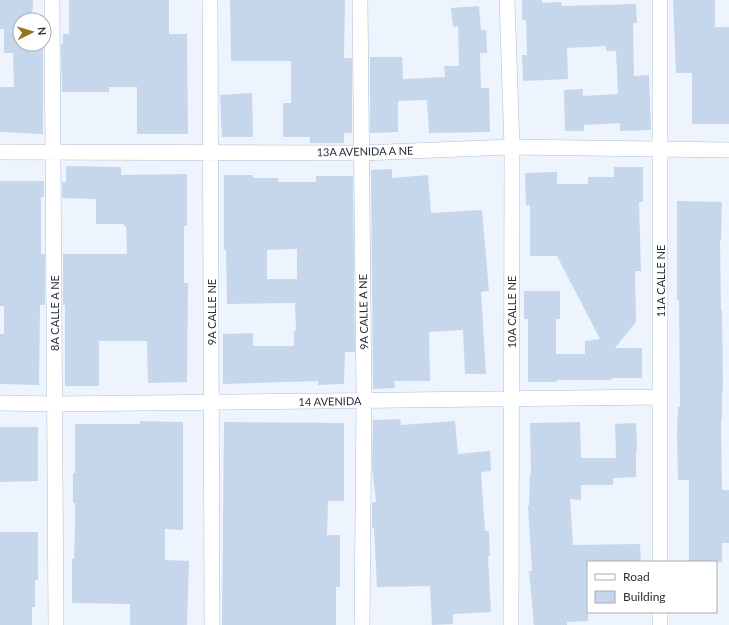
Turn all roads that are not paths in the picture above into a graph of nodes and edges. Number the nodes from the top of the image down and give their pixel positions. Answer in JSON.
{"nodes":[{"id":1,"x":52,"y":0,"type":"edge"},
{"id":2,"x":210,"y":0,"type":"edge"},
{"id":3,"x":360,"y":0,"type":"edge"},
{"id":4,"x":507,"y":0,"type":"edge"},
{"id":5,"x":660,"y":0,"type":"edge"},
{"id":6,"x":512,"y":147,"type":"junction"},
{"id":7,"x":660,"y":149,"type":"junction"},
{"id":8,"x":729,"y":150,"type":"edge"},
{"id":9,"x":53,"y":151,"type":"junction"},
{"id":10,"x":0,"y":152,"type":"edge"},
{"id":11,"x":210,"y":152,"type":"junction"},
{"id":12,"x":362,"y":153,"type":"junction"},
{"id":13,"x":660,"y":397,"type":"junction"},
{"id":14,"x":511,"y":399,"type":"junction"},
{"id":15,"x":364,"y":400,"type":"junction"},
{"id":16,"x":211,"y":402,"type":"junction"},
{"id":17,"x":0,"y":403,"type":"edge"},
{"id":18,"x":55,"y":404,"type":"junction"},
{"id":19,"x":660,"y":561,"type":"edge"},
{"id":20,"x":660,"y":613,"type":"edge"},
{"id":21,"x":56,"y":625,"type":"edge"},
{"id":22,"x":212,"y":625,"type":"edge"},
{"id":23,"x":362,"y":625,"type":"edge"},
{"id":24,"x":511,"y":625,"type":"edge"},
{"id":25,"x":660,"y":625,"type":"edge"}],
"edges":[{"from":1,"to":9,"type":"street","name":"8A CALLE A NE"},
{"from":2,"to":11,"type":"street","name":"9A CALLE NE"},
{"from":3,"to":12,"type":"street","name":"9A CALLE A NE"},
{"from":4,"to":6,"type":"street","name":"10A CALLE NE"},
{"from":5,"to":7,"type":"street","name":"11A CALLE NE"},
{"from":6,"to":7,"type":"street","name":"13A AVENIDA A NE"},
{"from":6,"to":12,"type":"street","name":"13A AVENIDA A NE"},
{"from":6,"to":14,"type":"street","name":"10A CALLE NE"},
{"from":7,"to":8,"type":"street","name":"13A AVENIDA A NE"},
{"from":7,"to":13,"type":"street","name":"11A CALLE NE"},
{"from":9,"to":10,"type":"street","name":"13A AVENIDA A NE"},
{"from":9,"to":11,"type":"street","name":"13A AVENIDA A NE"},
{"from":9,"to":18,"type":"street","name":"8A CALLE A NE"},
{"from":11,"to":12,"type":"street","name":"13A AVENIDA A NE"},
{"from":11,"to":16,"type":"street","name":"9A CALLE NE"},
{"from":12,"to":15,"type":"street","name":"9A CALLE A NE"},
{"from":13,"to":14,"type":"street","name":"14 AVENIDA"},
{"from":13,"to":19,"type":"street","name":"11A CALLE NE"},
{"from":14,"to":15,"type":"street","name":"14 AVENIDA"},
{"from":14,"to":24,"type":"street","name":"10A CALLE NE"},
{"from":15,"to":16,"type":"street","name":"14 AVENIDA"},
{"from":15,"to":23,"type":"street","name":"9A CALLE A NE"},
{"from":16,"to":18,"type":"street","name":"14 AVENIDA"},
{"from":16,"to":22,"type":"street","name":"9A CALLE NE"},
{"from":17,"to":18,"type":"street","name":"14 AVENIDA"},
{"from":18,"to":21,"type":"street","name":"8A CALLE A NE"},
{"from":20,"to":25,"type":"street"}]}
